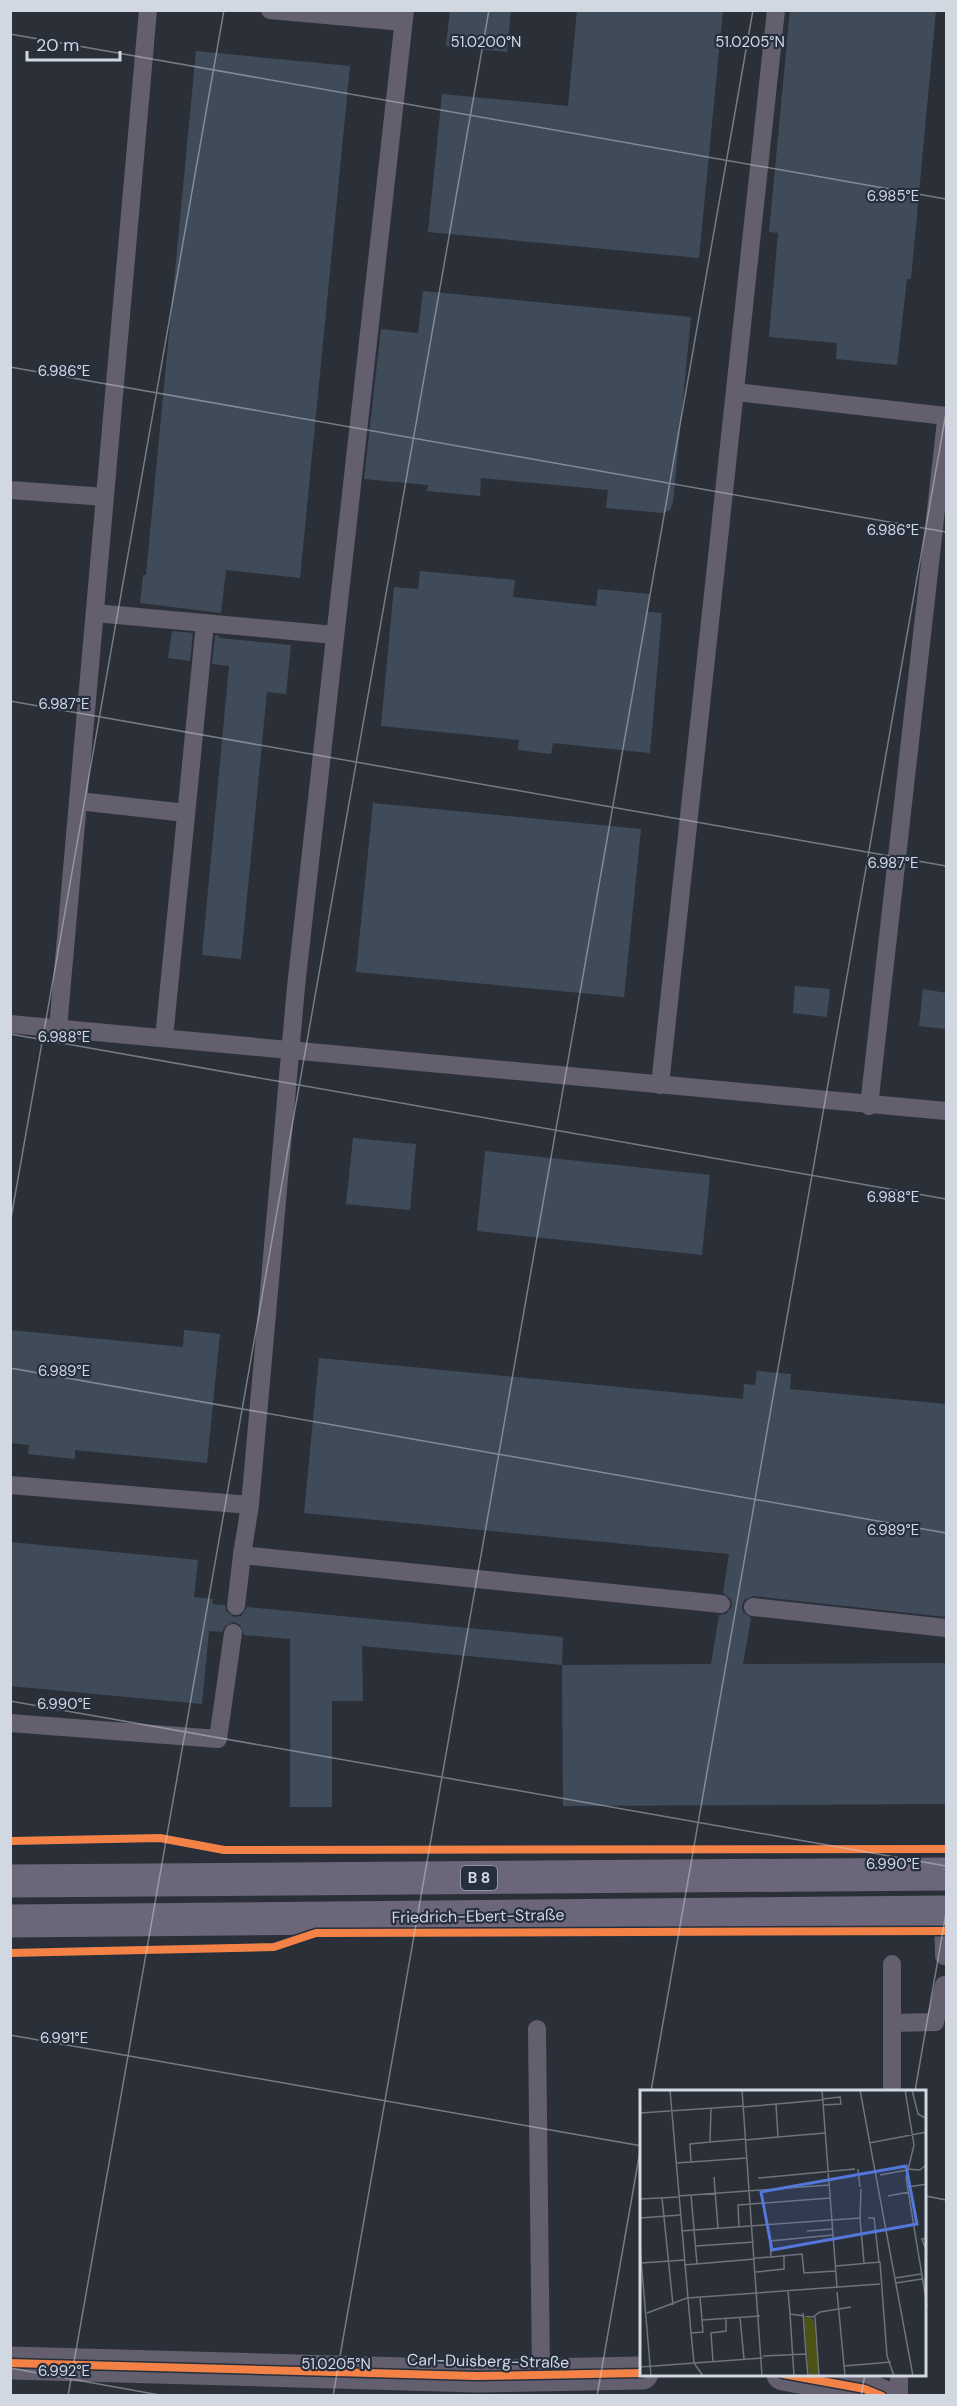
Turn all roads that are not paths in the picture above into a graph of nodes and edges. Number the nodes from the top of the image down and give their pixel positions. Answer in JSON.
{"nodes":[{"id":1,"x":148,"y":10,"type":"edge"},
{"id":2,"x":270,"y":10,"type":"edge"},
{"id":3,"x":776,"y":10,"type":"edge"},
{"id":4,"x":404,"y":16,"type":"edge"},
{"id":5,"x":736,"y":392,"type":"junction"},
{"id":6,"x":946,"y":416,"type":"edge"},
{"id":7,"x":946,"y":421,"type":"edge"},
{"id":8,"x":10,"y":490,"type":"edge"},
{"id":9,"x":105,"y":497,"type":"junction"},
{"id":10,"x":94,"y":613,"type":"junction"},
{"id":11,"x":205,"y":623,"type":"junction"},
{"id":12,"x":335,"y":635,"type":"junction"},
{"id":13,"x":78,"y":801,"type":"junction"},
{"id":14,"x":186,"y":813,"type":"junction"},
{"id":15,"x":10,"y":1024,"type":"edge"},
{"id":16,"x":58,"y":1028,"type":"junction"},
{"id":17,"x":164,"y":1038,"type":"junction"},
{"id":18,"x":291,"y":1049,"type":"junction"},
{"id":19,"x":660,"y":1085,"type":"junction"},
{"id":20,"x":869,"y":1106,"type":"junction"},
{"id":21,"x":946,"y":1112,"type":"edge"},
{"id":22,"x":10,"y":1485,"type":"edge"},
{"id":23,"x":250,"y":1505,"type":"junction"},
{"id":24,"x":242,"y":1555,"type":"junction"},
{"id":25,"x":721,"y":1604,"type":"dead end"},
{"id":26,"x":236,"y":1606,"type":"dead end"},
{"id":27,"x":753,"y":1607,"type":"dead end"},
{"id":28,"x":946,"y":1628,"type":"edge"},
{"id":29,"x":233,"y":1634,"type":"dead end"},
{"id":30,"x":10,"y":1723,"type":"edge"},
{"id":31,"x":946,"y":1874,"type":"edge"},
{"id":32,"x":10,"y":1881,"type":"edge"},
{"id":33,"x":945,"y":1912,"type":"edge"},
{"id":34,"x":10,"y":1921,"type":"edge"},
{"id":35,"x":945,"y":1956,"type":"edge"},
{"id":36,"x":892,"y":1964,"type":"dead end"},
{"id":37,"x":945,"y":1985,"type":"edge"},
{"id":38,"x":892,"y":2023,"type":"junction"},
{"id":39,"x":537,"y":2030,"type":"dead end"},
{"id":40,"x":892,"y":2090,"type":"edge"},
{"id":41,"x":10,"y":2363,"type":"edge"},
{"id":42,"x":640,"y":2373,"type":"edge"},
{"id":43,"x":541,"y":2376,"type":"junction"},
{"id":44,"x":785,"y":2376,"type":"edge"},
{"id":45,"x":791,"y":2376,"type":"edge"},
{"id":46,"x":899,"y":2376,"type":"edge"},
{"id":47,"x":784,"y":2396,"type":"edge"},
{"id":48,"x":882,"y":2396,"type":"edge"},
{"id":49,"x":899,"y":2396,"type":"edge"}],
"edges":[{"from":1,"to":9,"type":"lane"},
{"from":2,"to":4,"type":"lane"},
{"from":3,"to":5,"type":"lane"},
{"from":4,"to":12,"type":"lane"},
{"from":5,"to":6,"type":"lane"},
{"from":5,"to":19,"type":"lane"},
{"from":7,"to":20,"type":"lane"},
{"from":8,"to":9,"type":"lane"},
{"from":9,"to":10,"type":"lane"},
{"from":10,"to":11,"type":"lane"},
{"from":10,"to":13,"type":"lane"},
{"from":11,"to":12,"type":"lane"},
{"from":11,"to":14,"type":"lane"},
{"from":12,"to":18,"type":"lane"},
{"from":13,"to":14,"type":"lane"},
{"from":13,"to":16,"type":"lane"},
{"from":14,"to":17,"type":"lane"},
{"from":15,"to":16,"type":"lane"},
{"from":16,"to":17,"type":"lane"},
{"from":17,"to":18,"type":"lane"},
{"from":18,"to":19,"type":"lane"},
{"from":18,"to":23,"type":"lane"},
{"from":19,"to":20,"type":"lane"},
{"from":20,"to":21,"type":"lane"},
{"from":22,"to":23,"type":"lane"},
{"from":23,"to":24,"type":"lane"},
{"from":24,"to":25,"type":"lane"},
{"from":24,"to":26,"type":"lane"},
{"from":27,"to":28,"type":"lane"},
{"from":29,"to":30,"type":"lane"},
{"from":31,"to":32,"type":"main road","number":"B 8"},
{"from":33,"to":34,"type":"main road","name":"Friedrich-Ebert-Straße"},
{"from":33,"to":35,"type":"lane"},
{"from":35,"to":37,"type":"lane"},
{"from":36,"to":38,"type":"lane"},
{"from":37,"to":38,"type":"lane"},
{"from":38,"to":40,"type":"lane"},
{"from":39,"to":43,"type":"lane"},
{"from":41,"to":43,"type":"street","name":"Carl-Duisberg-Straße"},
{"from":42,"to":43,"type":"street","name":"Carl-Duisberg-Straße"},
{"from":44,"to":47,"type":"lane"},
{"from":45,"to":48,"type":"street"},
{"from":46,"to":49,"type":"lane"}]}
